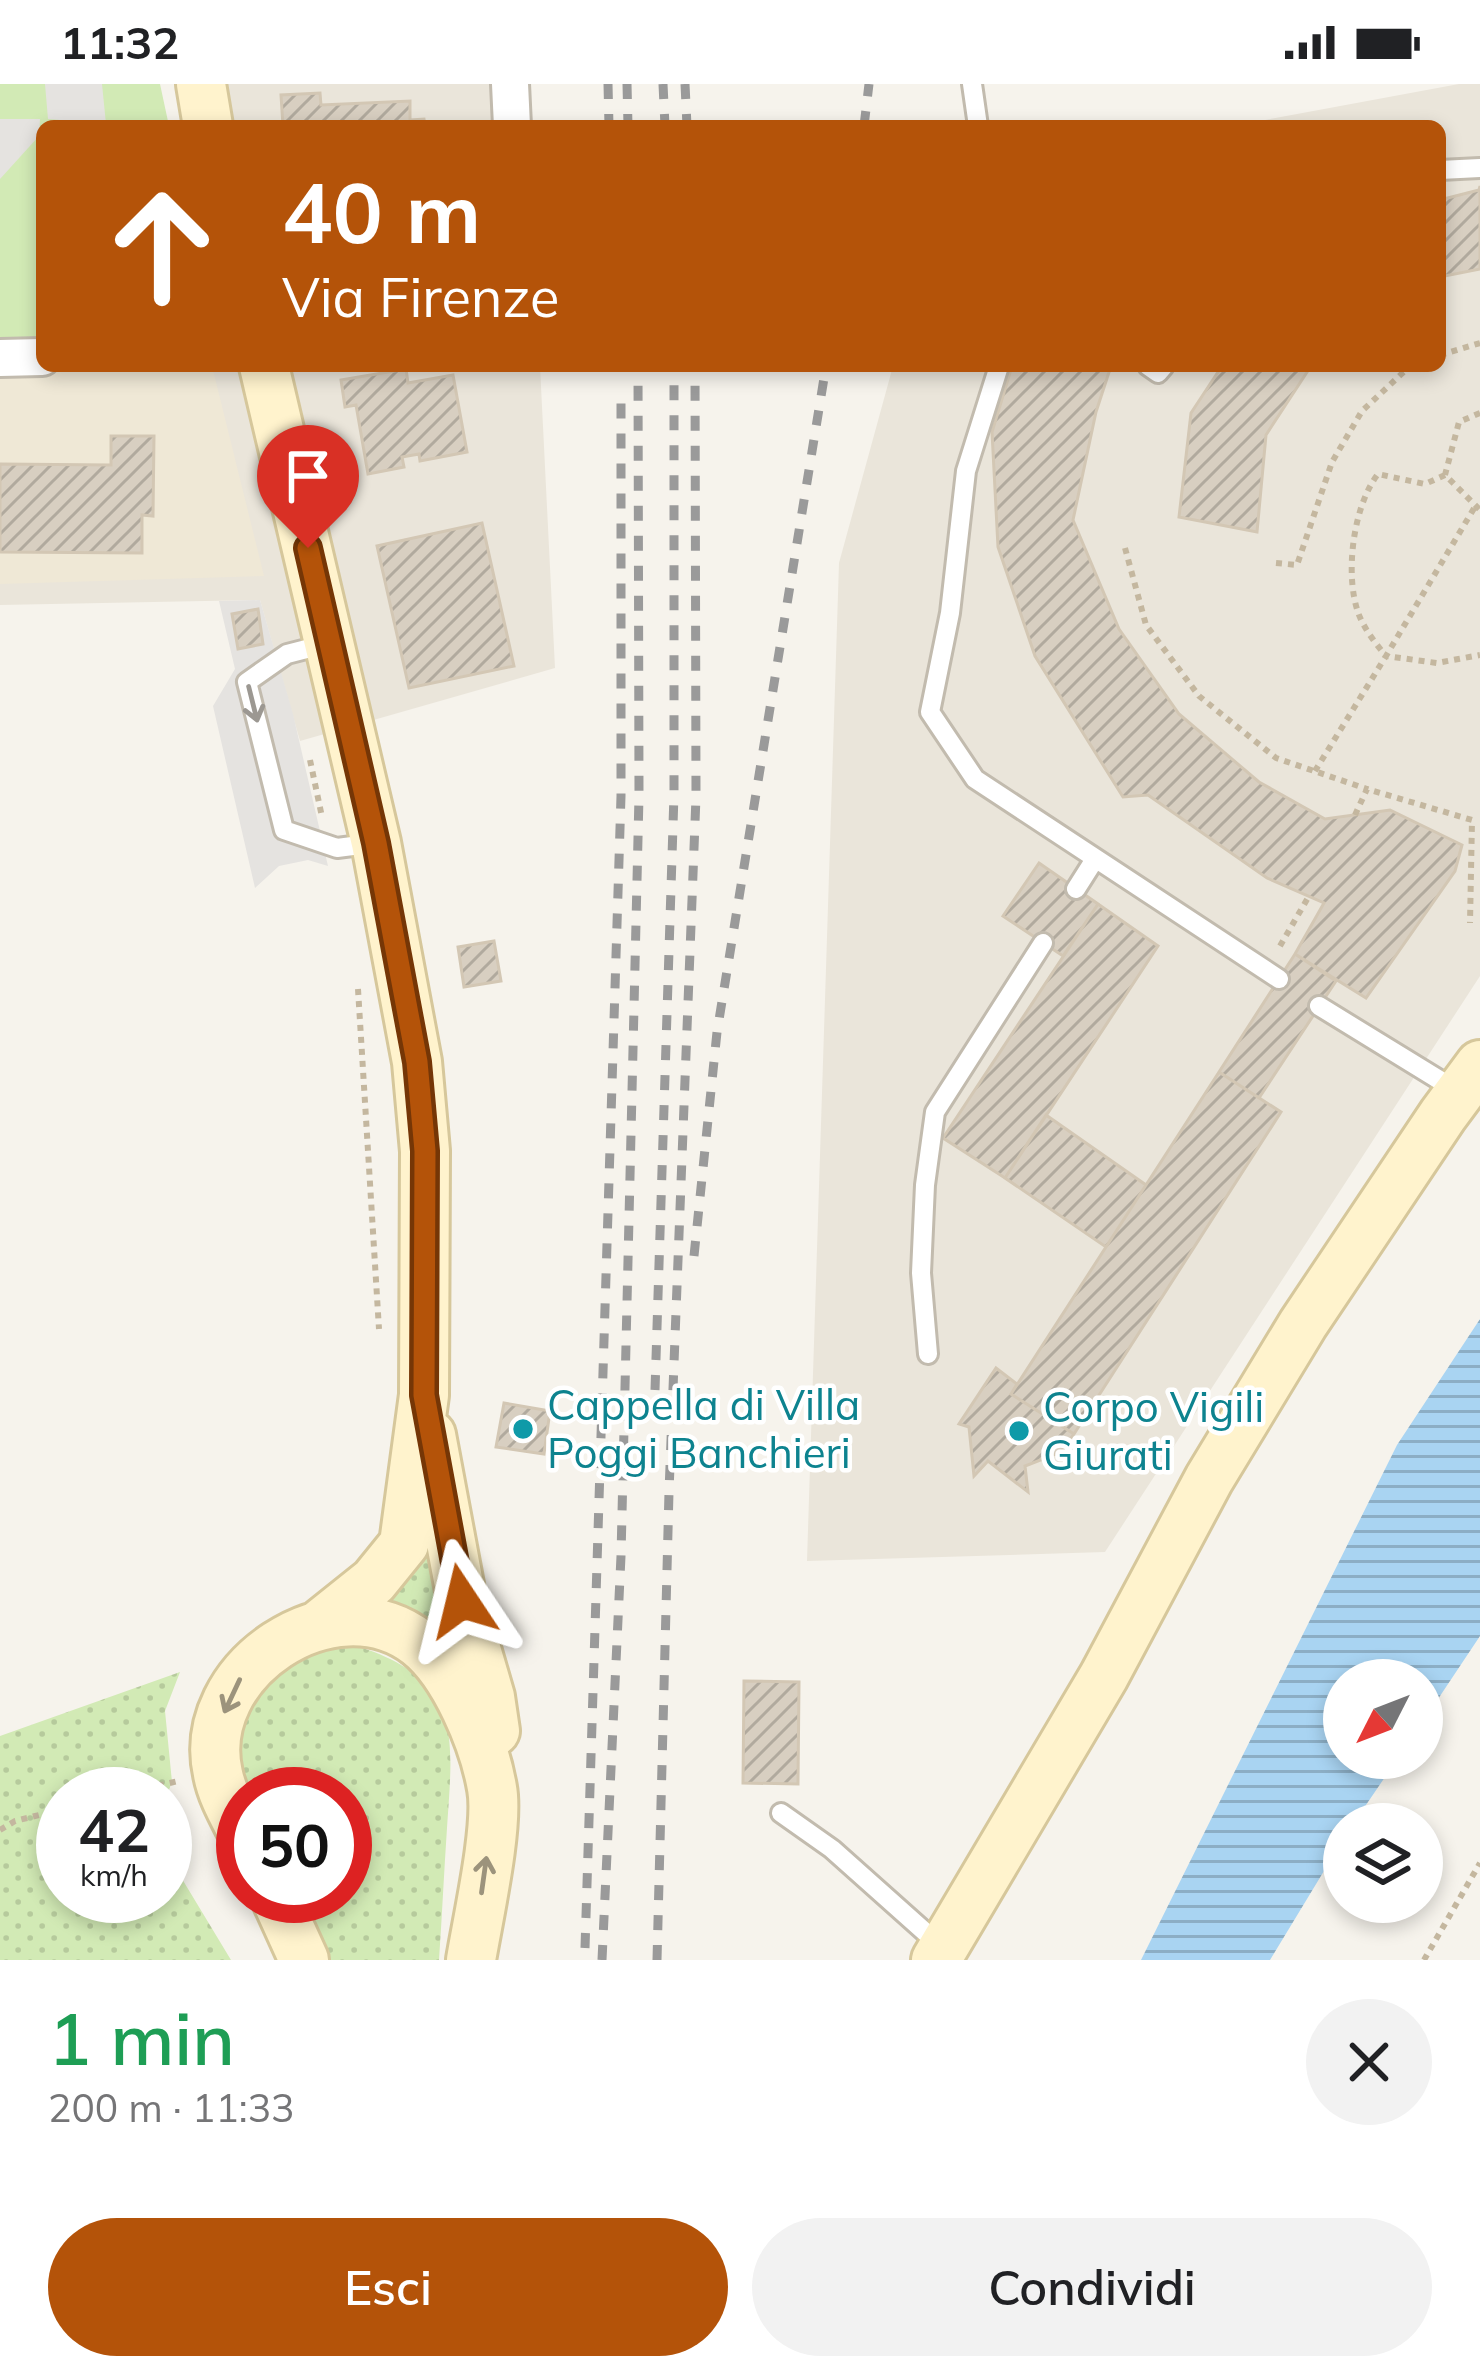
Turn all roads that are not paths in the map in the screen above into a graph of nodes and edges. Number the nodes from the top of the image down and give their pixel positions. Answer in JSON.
{"nodes":[{"id":1,"x":201,"y":84,"type":"edge"},
{"id":2,"x":510,"y":84,"type":"edge"},
{"id":3,"x":972,"y":84,"type":"edge"},
{"id":4,"x":207,"y":120,"type":"edge"},
{"id":5,"x":512,"y":120,"type":"edge"},
{"id":6,"x":977,"y":120,"type":"edge"},
{"id":7,"x":1480,"y":168,"type":"edge"},
{"id":8,"x":1446,"y":170,"type":"edge"},
{"id":9,"x":36,"y":357,"type":"edge"},
{"id":10,"x":0,"y":358,"type":"edge"},
{"id":11,"x":265,"y":372,"type":"edge"},
{"id":12,"x":997,"y":372,"type":"edge"},
{"id":13,"x":331,"y":643,"type":"junction"},
{"id":14,"x":352,"y":844,"type":"junction"},
{"id":15,"x":1095,"y":859,"type":"junction"},
{"id":16,"x":1076,"y":889,"type":"dead end"},
{"id":17,"x":1043,"y":943,"type":"dead end"},
{"id":18,"x":1273,"y":974,"type":"road end"},
{"id":19,"x":1319,"y":1006,"type":"dead end"},
{"id":20,"x":1470,"y":1079,"type":"edge"},
{"id":21,"x":928,"y":1354,"type":"dead end"},
{"id":22,"x":424,"y":1395,"type":"junction"},
{"id":23,"x":319,"y":1625,"type":"junction"},
{"id":24,"x":218,"y":1767,"type":"edge"},
{"id":25,"x":493,"y":1790,"type":"junction"},
{"id":26,"x":781,"y":1813,"type":"dead end"},
{"id":27,"x":287,"y":1923,"type":"edge"},
{"id":28,"x":939,"y":1954,"type":"edge"},
{"id":29,"x":304,"y":1960,"type":"edge"},
{"id":30,"x":471,"y":1960,"type":"edge"}],
"edges":[{"from":1,"to":4,"type":"main road"},
{"from":2,"to":5,"type":"street"},
{"from":3,"to":6,"type":"lane"},
{"from":7,"to":8,"type":"lane"},
{"from":9,"to":10,"type":"street"},
{"from":11,"to":13,"type":"main road"},
{"from":12,"to":15,"type":"lane"},
{"from":13,"to":14,"type":"main road"},
{"from":13,"to":14,"type":"lane","one_way":true},
{"from":14,"to":22,"type":"main road"},
{"from":15,"to":16,"type":"lane"},
{"from":15,"to":18,"type":"lane"},
{"from":17,"to":21,"type":"lane"},
{"from":19,"to":20,"type":"lane"},
{"from":20,"to":28,"type":"main road"},
{"from":22,"to":23,"type":"main road"},
{"from":22,"to":25,"type":"main road"},
{"from":23,"to":24,"type":"main road","one_way":true},
{"from":23,"to":25,"type":"main road"},
{"from":30,"to":25,"type":"main road","one_way":true},
{"from":26,"to":28,"type":"lane"},
{"from":27,"to":29,"type":"main road"}]}
